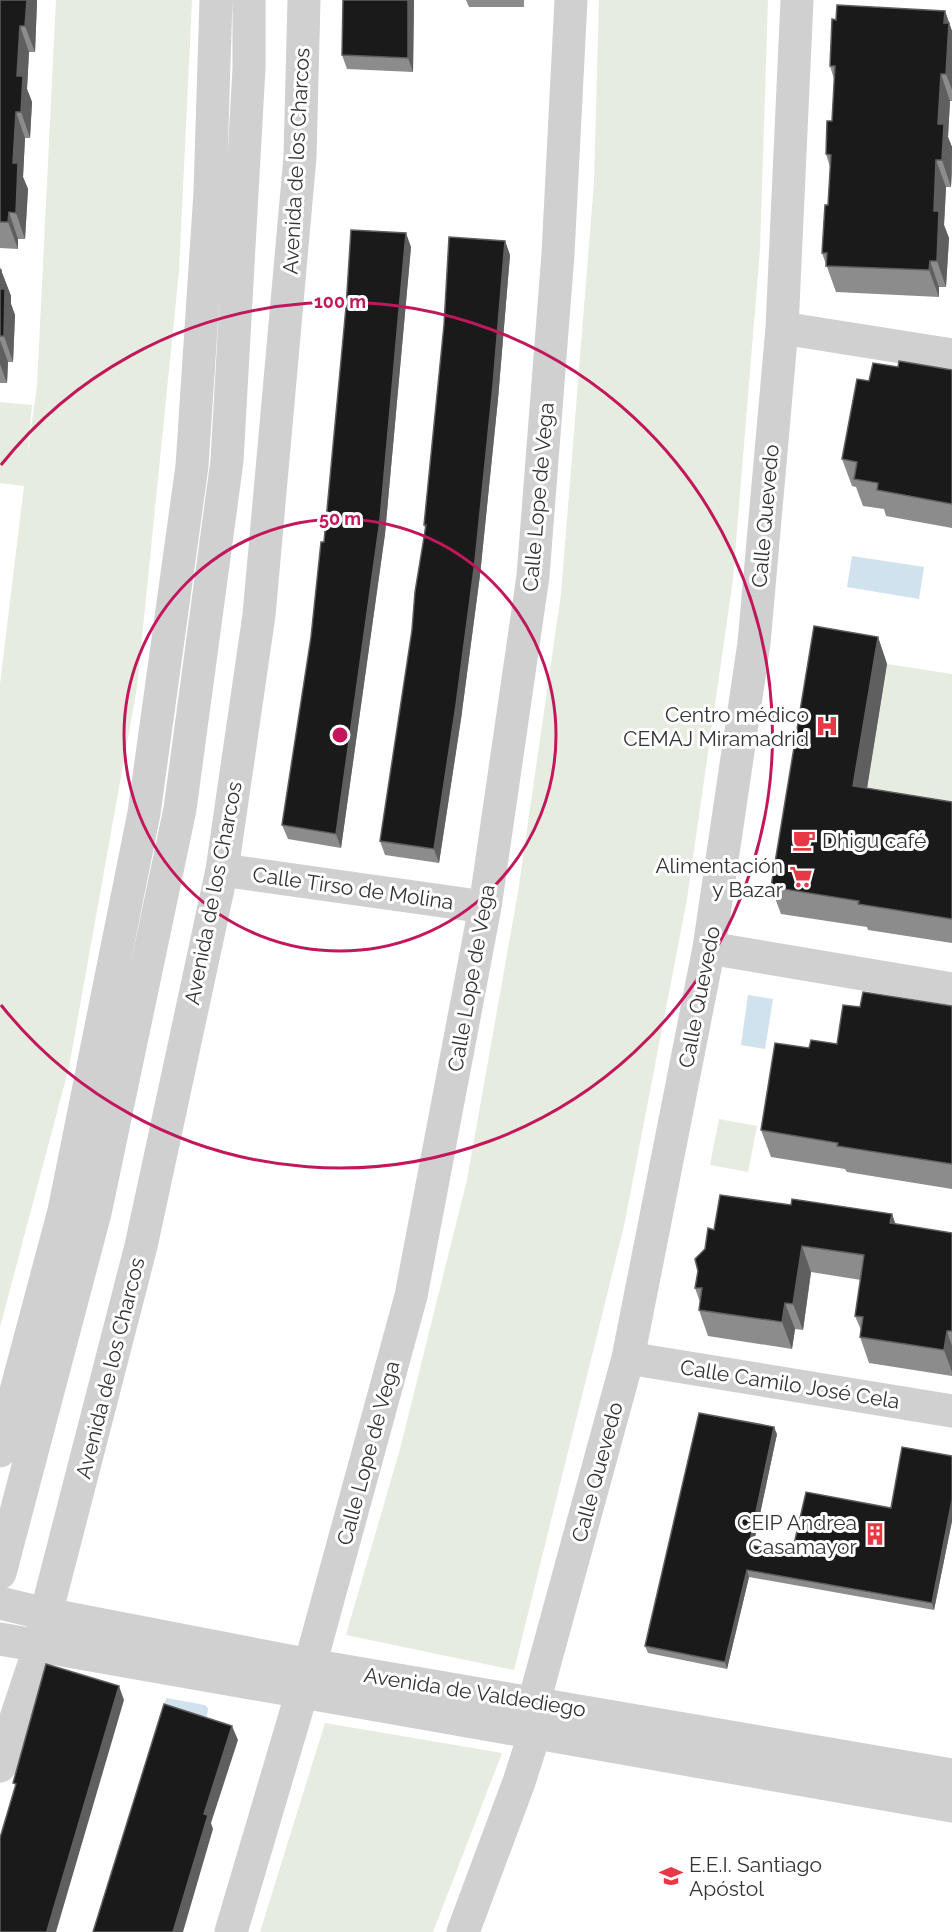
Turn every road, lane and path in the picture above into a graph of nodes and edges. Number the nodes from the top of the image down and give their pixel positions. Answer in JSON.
{"nodes":[{"id":1,"x":216,"y":0,"type":"edge"},
{"id":2,"x":249,"y":0,"type":"edge"},
{"id":3,"x":304,"y":0,"type":"edge"},
{"id":4,"x":571,"y":0,"type":"edge"},
{"id":5,"x":797,"y":0,"type":"edge"},
{"id":6,"x":782,"y":328,"type":"junction"},
{"id":7,"x":952,"y":355,"type":"edge"},
{"id":8,"x":222,"y":870,"type":"junction"},
{"id":9,"x":485,"y":907,"type":"junction"},
{"id":10,"x":709,"y":948,"type":"junction"},
{"id":11,"x":952,"y":989,"type":"edge"},
{"id":12,"x":628,"y":1358,"type":"junction"},
{"id":13,"x":952,"y":1411,"type":"edge"},
{"id":14,"x":0,"y":1451,"type":"edge"},
{"id":15,"x":0,"y":1573,"type":"edge"},
{"id":16,"x":0,"y":1603,"type":"edge"},
{"id":17,"x":43,"y":1630,"type":"junction"},
{"id":18,"x":0,"y":1639,"type":"edge"},
{"id":19,"x":306,"y":1678,"type":"junction"},
{"id":20,"x":534,"y":1717,"type":"junction"},
{"id":21,"x":0,"y":1766,"type":"edge"},
{"id":22,"x":952,"y":1775,"type":"edge"},
{"id":23,"x":952,"y":1806,"type":"edge"},
{"id":24,"x":231,"y":1932,"type":"edge"},
{"id":25,"x":463,"y":1932,"type":"edge"}],
"edges":[{"from":1,"to":14,"type":"street"},
{"from":2,"to":15,"type":"street"},
{"from":3,"to":8,"type":"street","name":"Avenida de los Charcos"},
{"from":4,"to":9,"type":"street","name":"Calle Lope de Vega"},
{"from":5,"to":6,"type":"street","name":"Calle Quevedo"},
{"from":6,"to":7,"type":"street"},
{"from":6,"to":10,"type":"street","name":"Calle Quevedo"},
{"from":8,"to":9,"type":"street","name":"Calle Tirso de Molina"},
{"from":8,"to":17,"type":"street","name":"Avenida de los Charcos"},
{"from":9,"to":19,"type":"street","name":"Calle Lope de Vega"},
{"from":10,"to":11,"type":"street"},
{"from":10,"to":12,"type":"street","name":"Calle Quevedo"},
{"from":12,"to":13,"type":"street","name":"Calle Camilo José Cela"},
{"from":12,"to":20,"type":"street","name":"Calle Quevedo"},
{"from":16,"to":17,"type":"street","name":"Avenida de Valdediego"},
{"from":17,"to":18,"type":"street","name":"Avenida de Valdediego"},
{"from":17,"to":19,"type":"street","name":"Avenida de Valdediego"},
{"from":17,"to":21,"type":"street","name":"Avenida de los Charcos"},
{"from":19,"to":20,"type":"street","name":"Avenida de Valdediego"},
{"from":19,"to":24,"type":"street","name":"Calle Lope de Vega"},
{"from":20,"to":22,"type":"street","name":"Avenida de Valdediego"},
{"from":20,"to":23,"type":"street","name":"Avenida de Valdediego"},
{"from":20,"to":25,"type":"street","name":"Calle Quevedo"}]}
